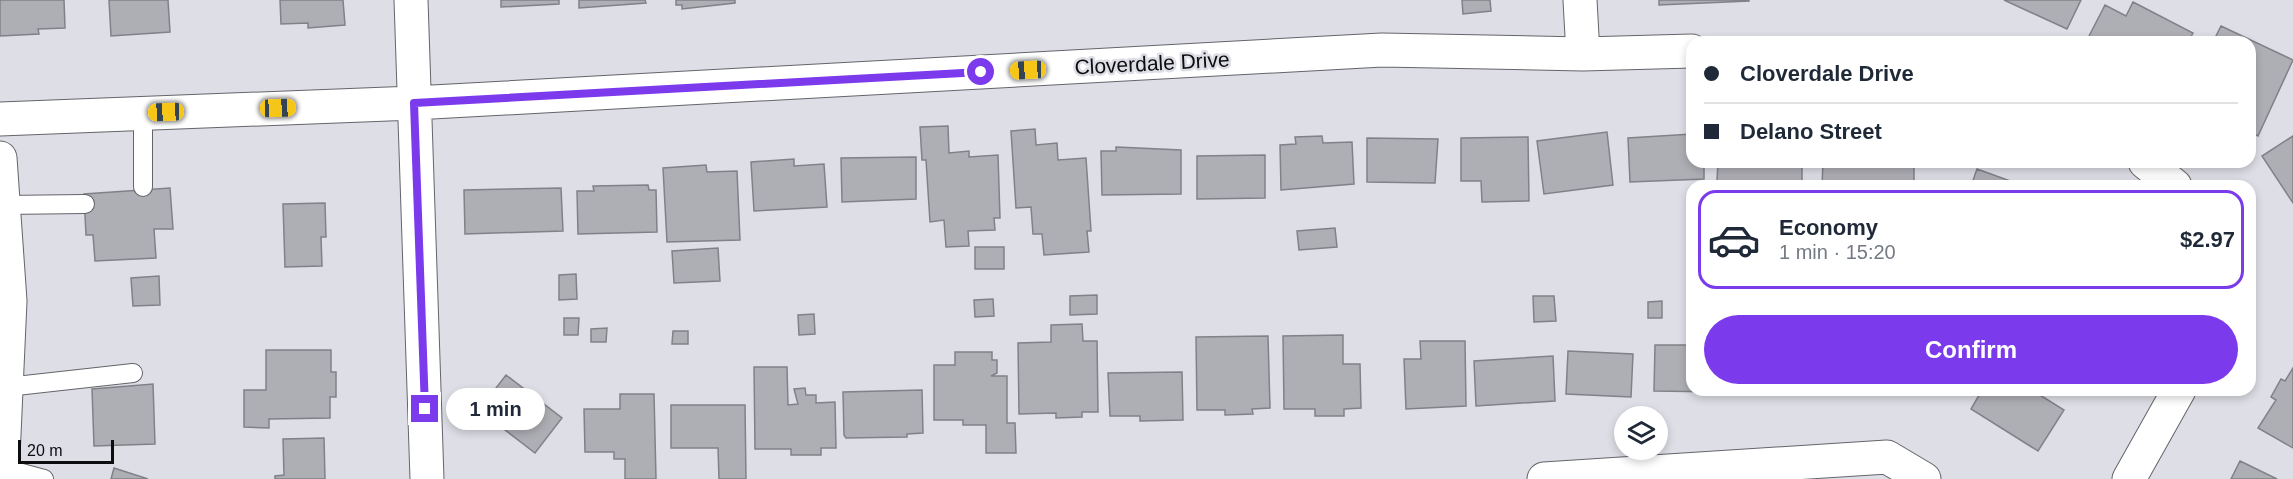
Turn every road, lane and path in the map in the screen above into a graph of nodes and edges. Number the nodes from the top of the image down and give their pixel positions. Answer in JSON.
{"nodes":[{"id":1,"x":411,"y":0,"type":"edge"},
{"id":2,"x":1580,"y":0,"type":"edge"},
{"id":3,"x":1686,"y":51,"type":"edge"},
{"id":4,"x":1583,"y":54,"type":"junction"},
{"id":5,"x":414,"y":103,"type":"junction"},
{"id":6,"x":143,"y":113,"type":"junction"},
{"id":7,"x":0,"y":119,"type":"edge"},
{"id":8,"x":0,"y":158,"type":"edge"},
{"id":9,"x":2152,"y":168,"type":"edge"},
{"id":10,"x":2168,"y":180,"type":"edge"},
{"id":11,"x":143,"y":187,"type":"dead end"},
{"id":12,"x":85,"y":204,"type":"dead end"},
{"id":13,"x":3,"y":205,"type":"junction"},
{"id":14,"x":5,"y":296,"type":"edge"},
{"id":15,"x":133,"y":373,"type":"dead end"},
{"id":16,"x":7,"y":387,"type":"junction"},
{"id":17,"x":2176,"y":396,"type":"edge"},
{"id":18,"x":3,"y":473,"type":"edge"},
{"id":19,"x":44,"y":479,"type":"edge"},
{"id":20,"x":427,"y":479,"type":"edge"},
{"id":21,"x":1544,"y":479,"type":"edge"},
{"id":22,"x":1924,"y":479,"type":"edge"},
{"id":23,"x":2129,"y":479,"type":"edge"}],
"edges":[{"from":1,"to":5,"type":"street"},
{"from":2,"to":4,"type":"street"},
{"from":3,"to":4,"type":"street","name":"Cloverdale Drive"},
{"from":4,"to":5,"type":"street","name":"Cloverdale Drive"},
{"from":5,"to":6,"type":"street","name":"Cloverdale Drive"},
{"from":5,"to":20,"type":"street"},
{"from":6,"to":7,"type":"street","name":"Cloverdale Drive"},
{"from":6,"to":11,"type":"lane"},
{"from":8,"to":13,"type":"street"},
{"from":9,"to":10,"type":"street"},
{"from":12,"to":13,"type":"lane"},
{"from":13,"to":14,"type":"street"},
{"from":14,"to":16,"type":"street"},
{"from":15,"to":16,"type":"lane"},
{"from":16,"to":18,"type":"street"},
{"from":17,"to":23,"type":"street"},
{"from":18,"to":19,"type":"lane"},
{"from":21,"to":22,"type":"street"}]}
